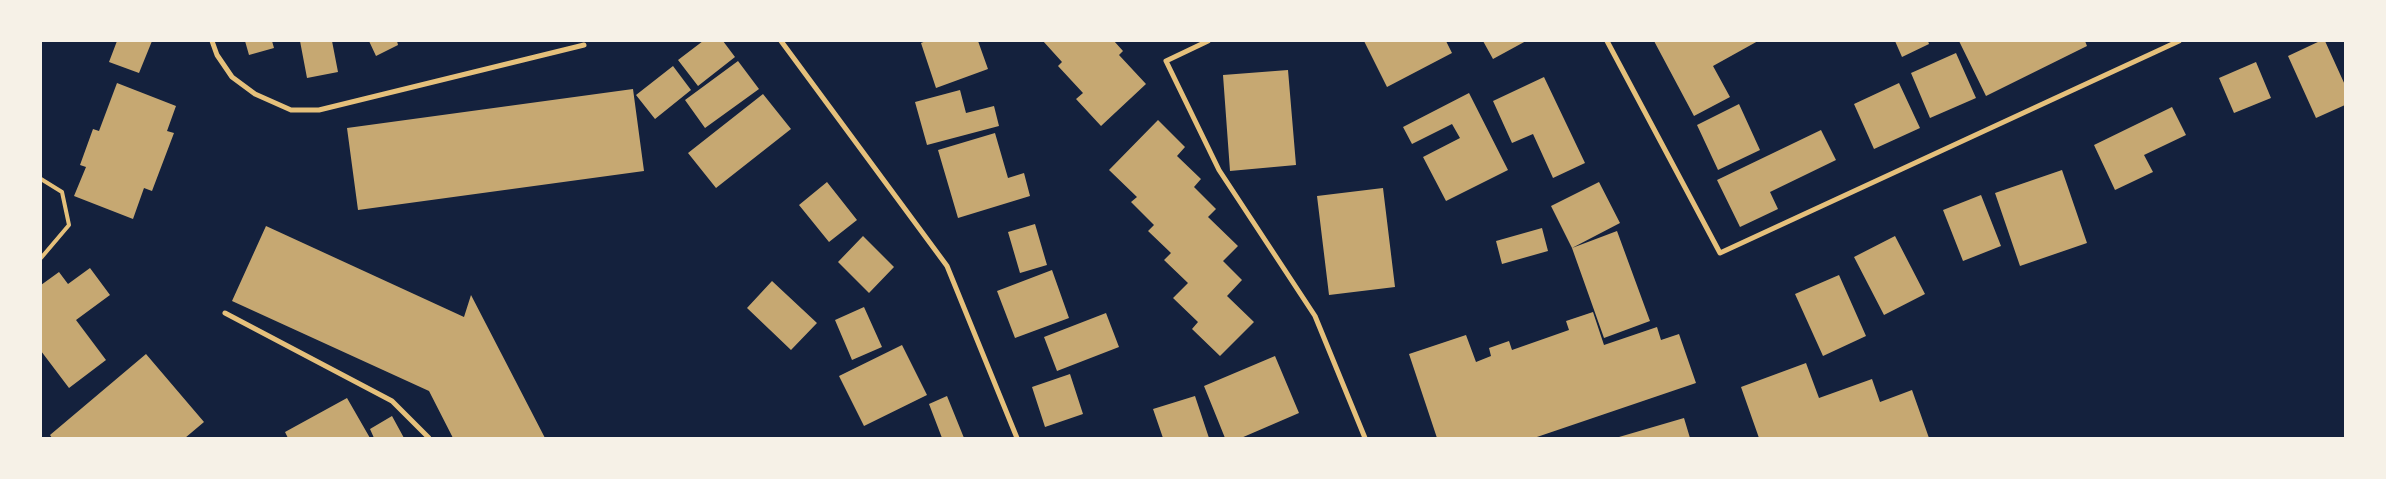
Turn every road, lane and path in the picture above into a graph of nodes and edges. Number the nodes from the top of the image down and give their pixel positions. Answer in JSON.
{"nodes":[{"id":1,"x":212,"y":41,"type":"edge"},
{"id":2,"x":781,"y":41,"type":"edge"},
{"id":3,"x":1208,"y":41,"type":"edge"},
{"id":4,"x":1607,"y":41,"type":"edge"},
{"id":5,"x":2179,"y":41,"type":"edge"},
{"id":6,"x":584,"y":45,"type":"dead end"},
{"id":7,"x":41,"y":179,"type":"edge"},
{"id":8,"x":41,"y":258,"type":"edge"},
{"id":9,"x":224,"y":313,"type":"dead end"},
{"id":10,"x":429,"y":438,"type":"edge"},
{"id":11,"x":1016,"y":438,"type":"edge"},
{"id":12,"x":1365,"y":438,"type":"edge"}],
"edges":[{"from":1,"to":6,"type":"street"},
{"from":2,"to":11,"type":"street"},
{"from":3,"to":12,"type":"street"},
{"from":4,"to":5,"type":"street"},
{"from":7,"to":8,"type":"lane"},
{"from":9,"to":10,"type":"street"}]}
